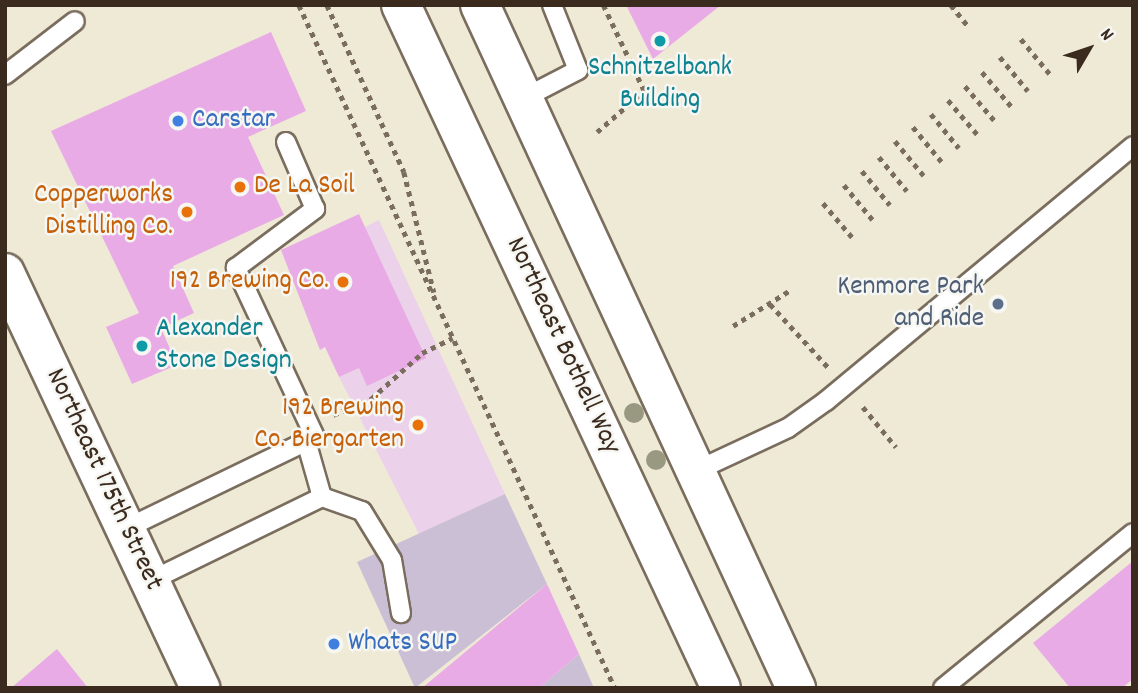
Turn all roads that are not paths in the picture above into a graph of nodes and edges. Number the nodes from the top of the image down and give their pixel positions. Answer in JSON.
{"nodes":[{"id":1,"x":401,"y":5,"type":"edge"},
{"id":2,"x":480,"y":5,"type":"edge"},
{"id":3,"x":552,"y":5,"type":"edge"},
{"id":4,"x":75,"y":22,"type":"dead end"},
{"id":5,"x":5,"y":75,"type":"edge"},
{"id":6,"x":524,"y":98,"type":"junction"},
{"id":7,"x":286,"y":142,"type":"dead end"},
{"id":8,"x":1133,"y":146,"type":"edge"},
{"id":9,"x":5,"y":273,"type":"edge"},
{"id":10,"x":308,"y":433,"type":"junction"},
{"id":11,"x":700,"y":469,"type":"junction"},
{"id":12,"x":322,"y":496,"type":"junction"},
{"id":13,"x":125,"y":528,"type":"junction"},
{"id":14,"x":1133,"y":533,"type":"edge"},
{"id":15,"x":150,"y":581,"type":"junction"},
{"id":16,"x":401,"y":613,"type":"dead end"},
{"id":17,"x":200,"y":688,"type":"edge"},
{"id":18,"x":721,"y":688,"type":"edge"},
{"id":19,"x":796,"y":688,"type":"edge"},
{"id":20,"x":943,"y":688,"type":"edge"}],
"edges":[{"from":1,"to":18,"type":"main road","name":"Northeast Bothell Way"},
{"from":2,"to":6,"type":"main road"},
{"from":3,"to":6,"type":"lane"},
{"from":4,"to":5,"type":"lane"},
{"from":6,"to":11,"type":"main road"},
{"from":7,"to":10,"type":"lane"},
{"from":8,"to":11,"type":"lane"},
{"from":9,"to":13,"type":"main road","name":"Northeast 175th Street"},
{"from":10,"to":12,"type":"lane"},
{"from":10,"to":13,"type":"lane"},
{"from":11,"to":19,"type":"main road"},
{"from":12,"to":15,"type":"lane"},
{"from":12,"to":16,"type":"lane"},
{"from":13,"to":15,"type":"main road","name":"Northeast 175th Street"},
{"from":14,"to":20,"type":"lane"},
{"from":15,"to":17,"type":"main road","name":"Northeast 175th Street"}]}
